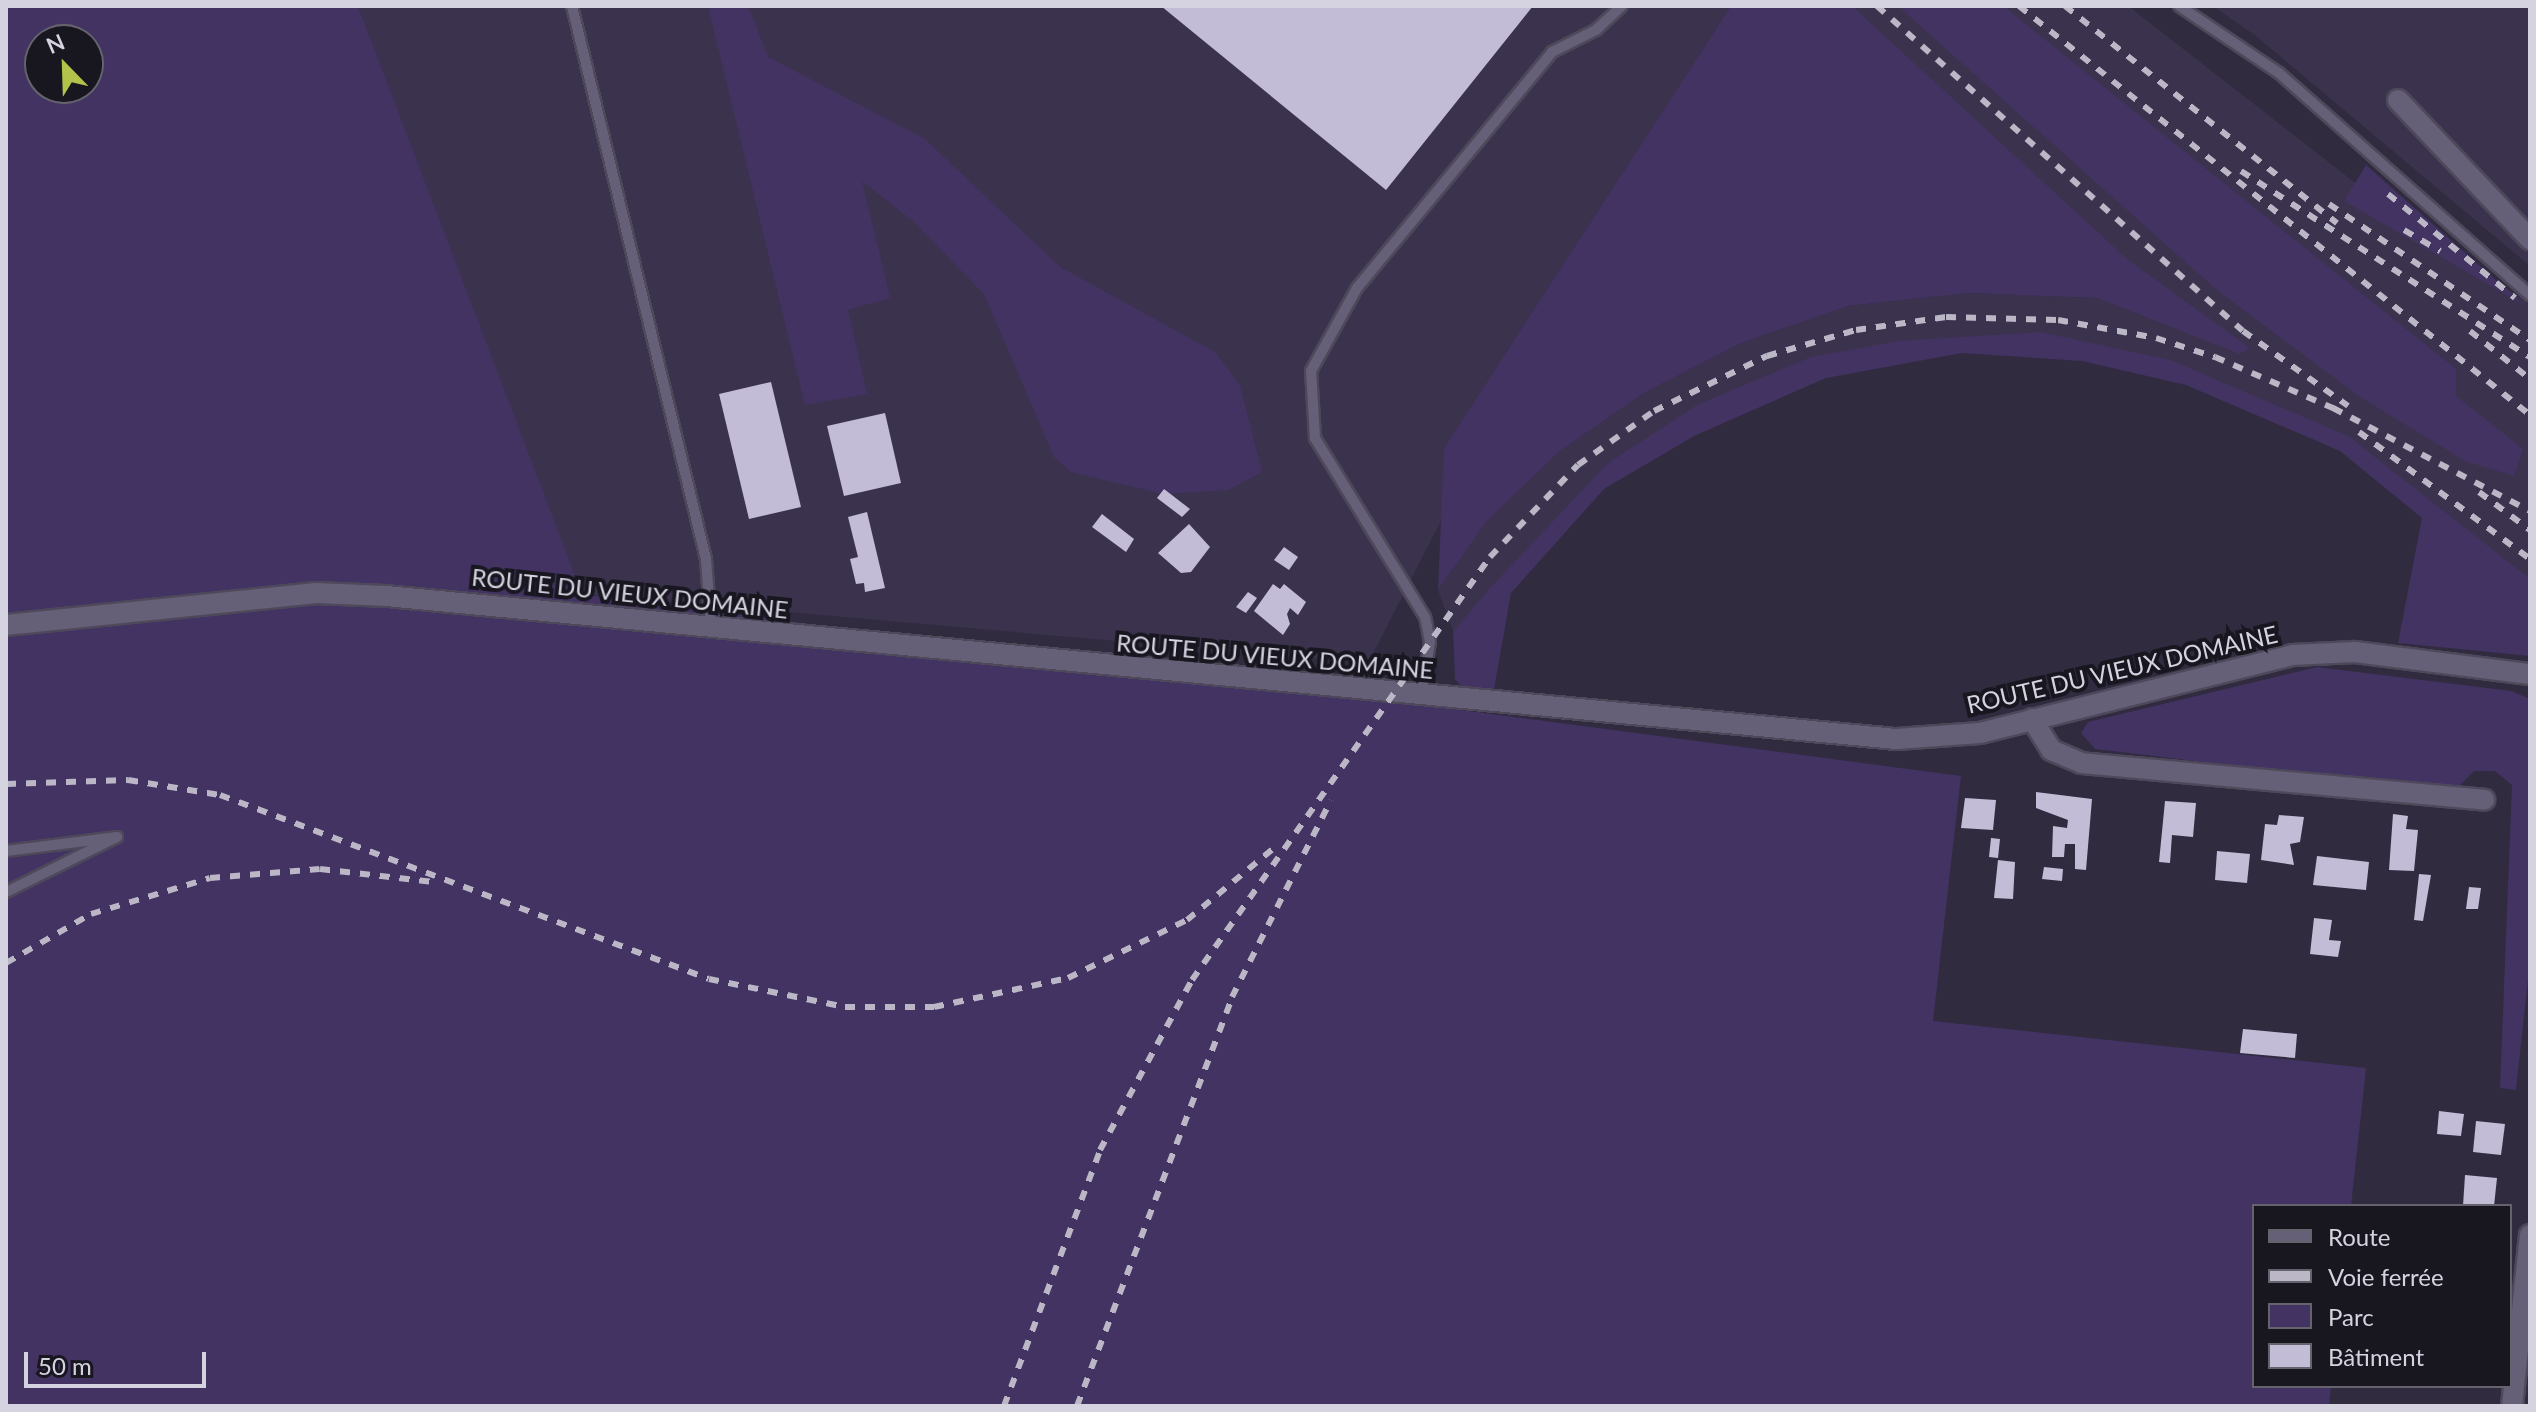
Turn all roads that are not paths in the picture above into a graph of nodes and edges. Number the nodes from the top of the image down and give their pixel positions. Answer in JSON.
{"nodes":[{"id":1,"x":572,"y":6,"type":"edge"},
{"id":2,"x":1622,"y":6,"type":"edge"},
{"id":3,"x":2179,"y":6,"type":"edge"},
{"id":4,"x":2398,"y":100,"type":"dead end"},
{"id":5,"x":2530,"y":239,"type":"edge"},
{"id":6,"x":2530,"y":295,"type":"edge"},
{"id":7,"x":6,"y":625,"type":"edge"},
{"id":8,"x":711,"y":627,"type":"junction"},
{"id":9,"x":2530,"y":674,"type":"edge"},
{"id":10,"x":1421,"y":696,"type":"junction"},
{"id":11,"x":2032,"y":719,"type":"junction"},
{"id":12,"x":2484,"y":800,"type":"dead end"},
{"id":13,"x":6,"y":851,"type":"edge"},
{"id":14,"x":6,"y":892,"type":"edge"},
{"id":15,"x":2530,"y":1235,"type":"edge"},
{"id":16,"x":2512,"y":1406,"type":"edge"}],
"edges":[{"from":1,"to":8,"type":"lane"},
{"from":2,"to":10,"type":"lane"},
{"from":3,"to":6,"type":"lane"},
{"from":4,"to":5,"type":"street"},
{"from":7,"to":8,"type":"street","name":"ROUTE DU VIEUX DOMAINE"},
{"from":8,"to":10,"type":"street","name":"ROUTE DU VIEUX DOMAINE"},
{"from":9,"to":11,"type":"street","name":"ROUTE DU VIEUX DOMAINE"},
{"from":10,"to":11,"type":"street","name":"ROUTE DU VIEUX DOMAINE"},
{"from":11,"to":12,"type":"street"},
{"from":13,"to":14,"type":"lane"},
{"from":15,"to":16,"type":"street"}]}
